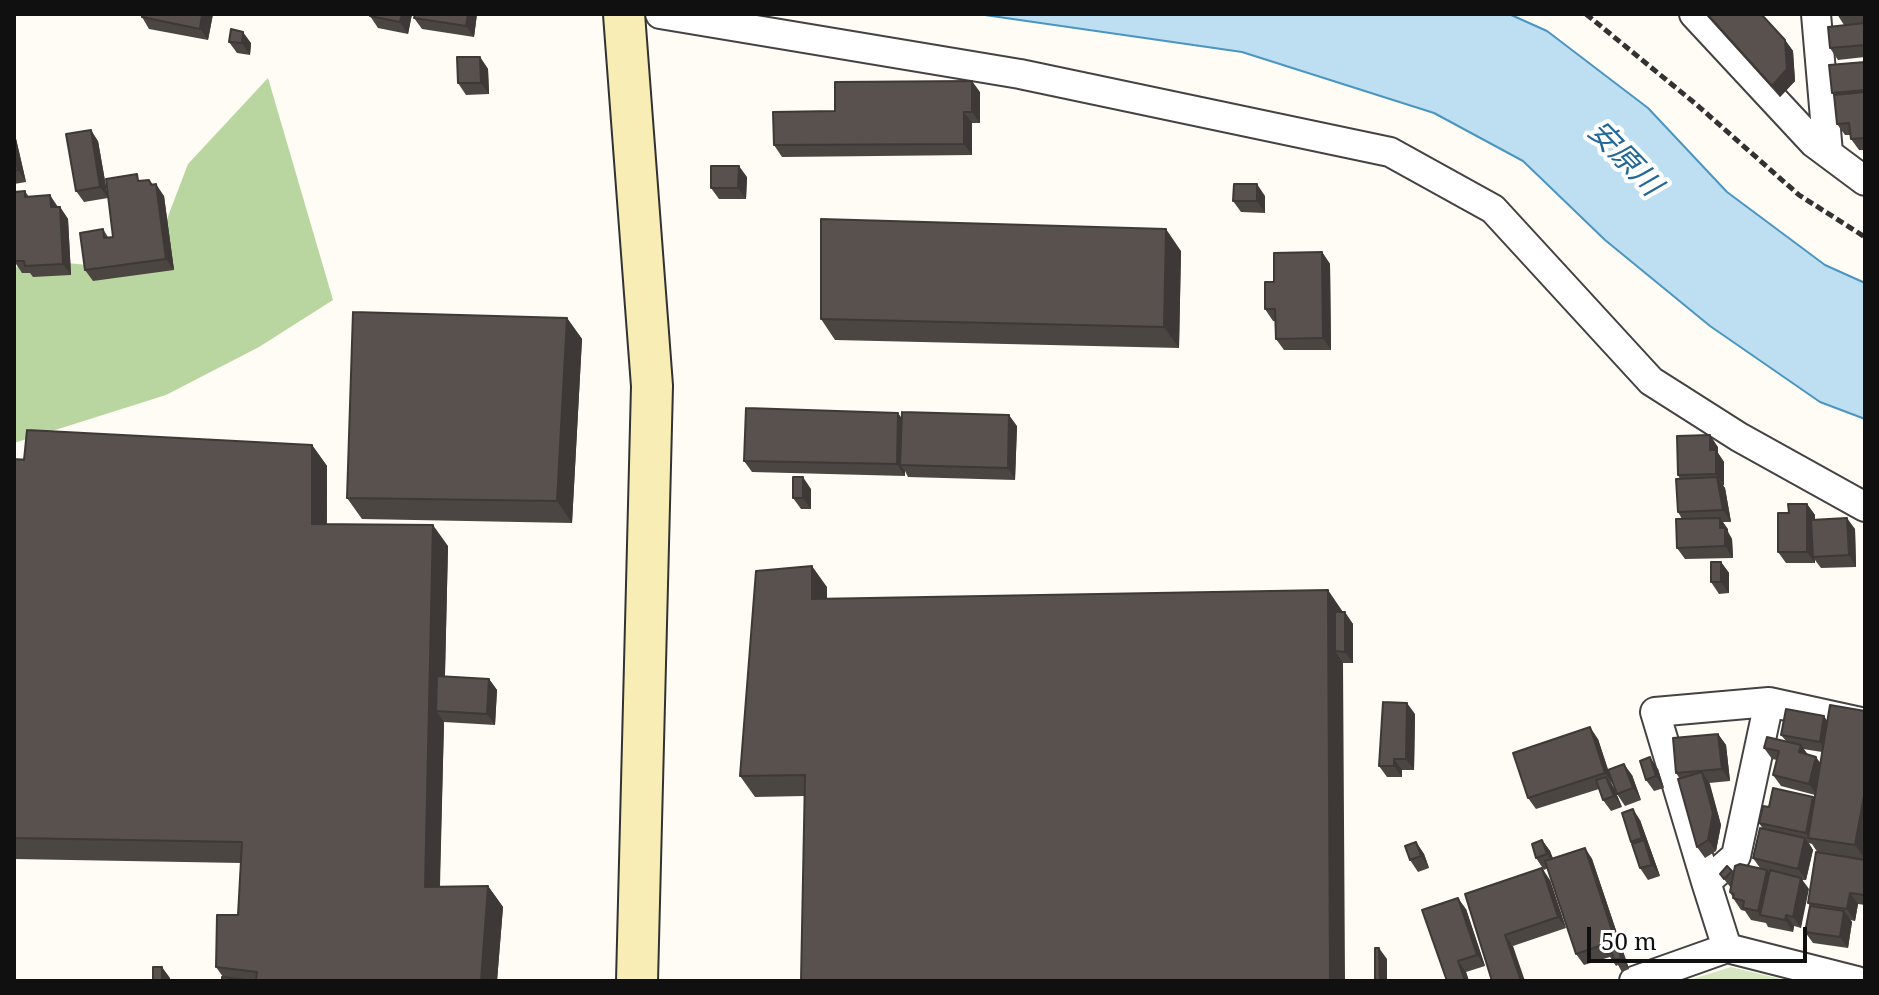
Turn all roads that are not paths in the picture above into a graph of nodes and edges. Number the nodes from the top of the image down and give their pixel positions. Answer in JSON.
{"nodes":[{"id":1,"x":624,"y":14,"type":"edge"},
{"id":2,"x":660,"y":14,"type":"edge"},
{"id":3,"x":1694,"y":14,"type":"edge"},
{"id":4,"x":1816,"y":14,"type":"edge"},
{"id":5,"x":1828,"y":153,"type":"junction"},
{"id":6,"x":1865,"y":181,"type":"edge"},
{"id":7,"x":1865,"y":507,"type":"edge"},
{"id":8,"x":1769,"y":702,"type":"junction"},
{"id":9,"x":1865,"y":723,"type":"edge"},
{"id":10,"x":1706,"y":882,"type":"junction"},
{"id":11,"x":1727,"y":948,"type":"junction"},
{"id":12,"x":637,"y":981,"type":"edge"},
{"id":13,"x":1634,"y":981,"type":"edge"},
{"id":14,"x":1857,"y":981,"type":"edge"}],
"edges":[{"from":1,"to":12,"type":"street"},
{"from":2,"to":7,"type":"street"},
{"from":3,"to":5,"type":"street"},
{"from":4,"to":5,"type":"street"},
{"from":5,"to":6,"type":"street"},
{"from":8,"to":9,"type":"street"},
{"from":8,"to":10,"type":"street"},
{"from":8,"to":10,"type":"street"},
{"from":10,"to":11,"type":"street"},
{"from":11,"to":13,"type":"street"},
{"from":11,"to":14,"type":"street"}]}
